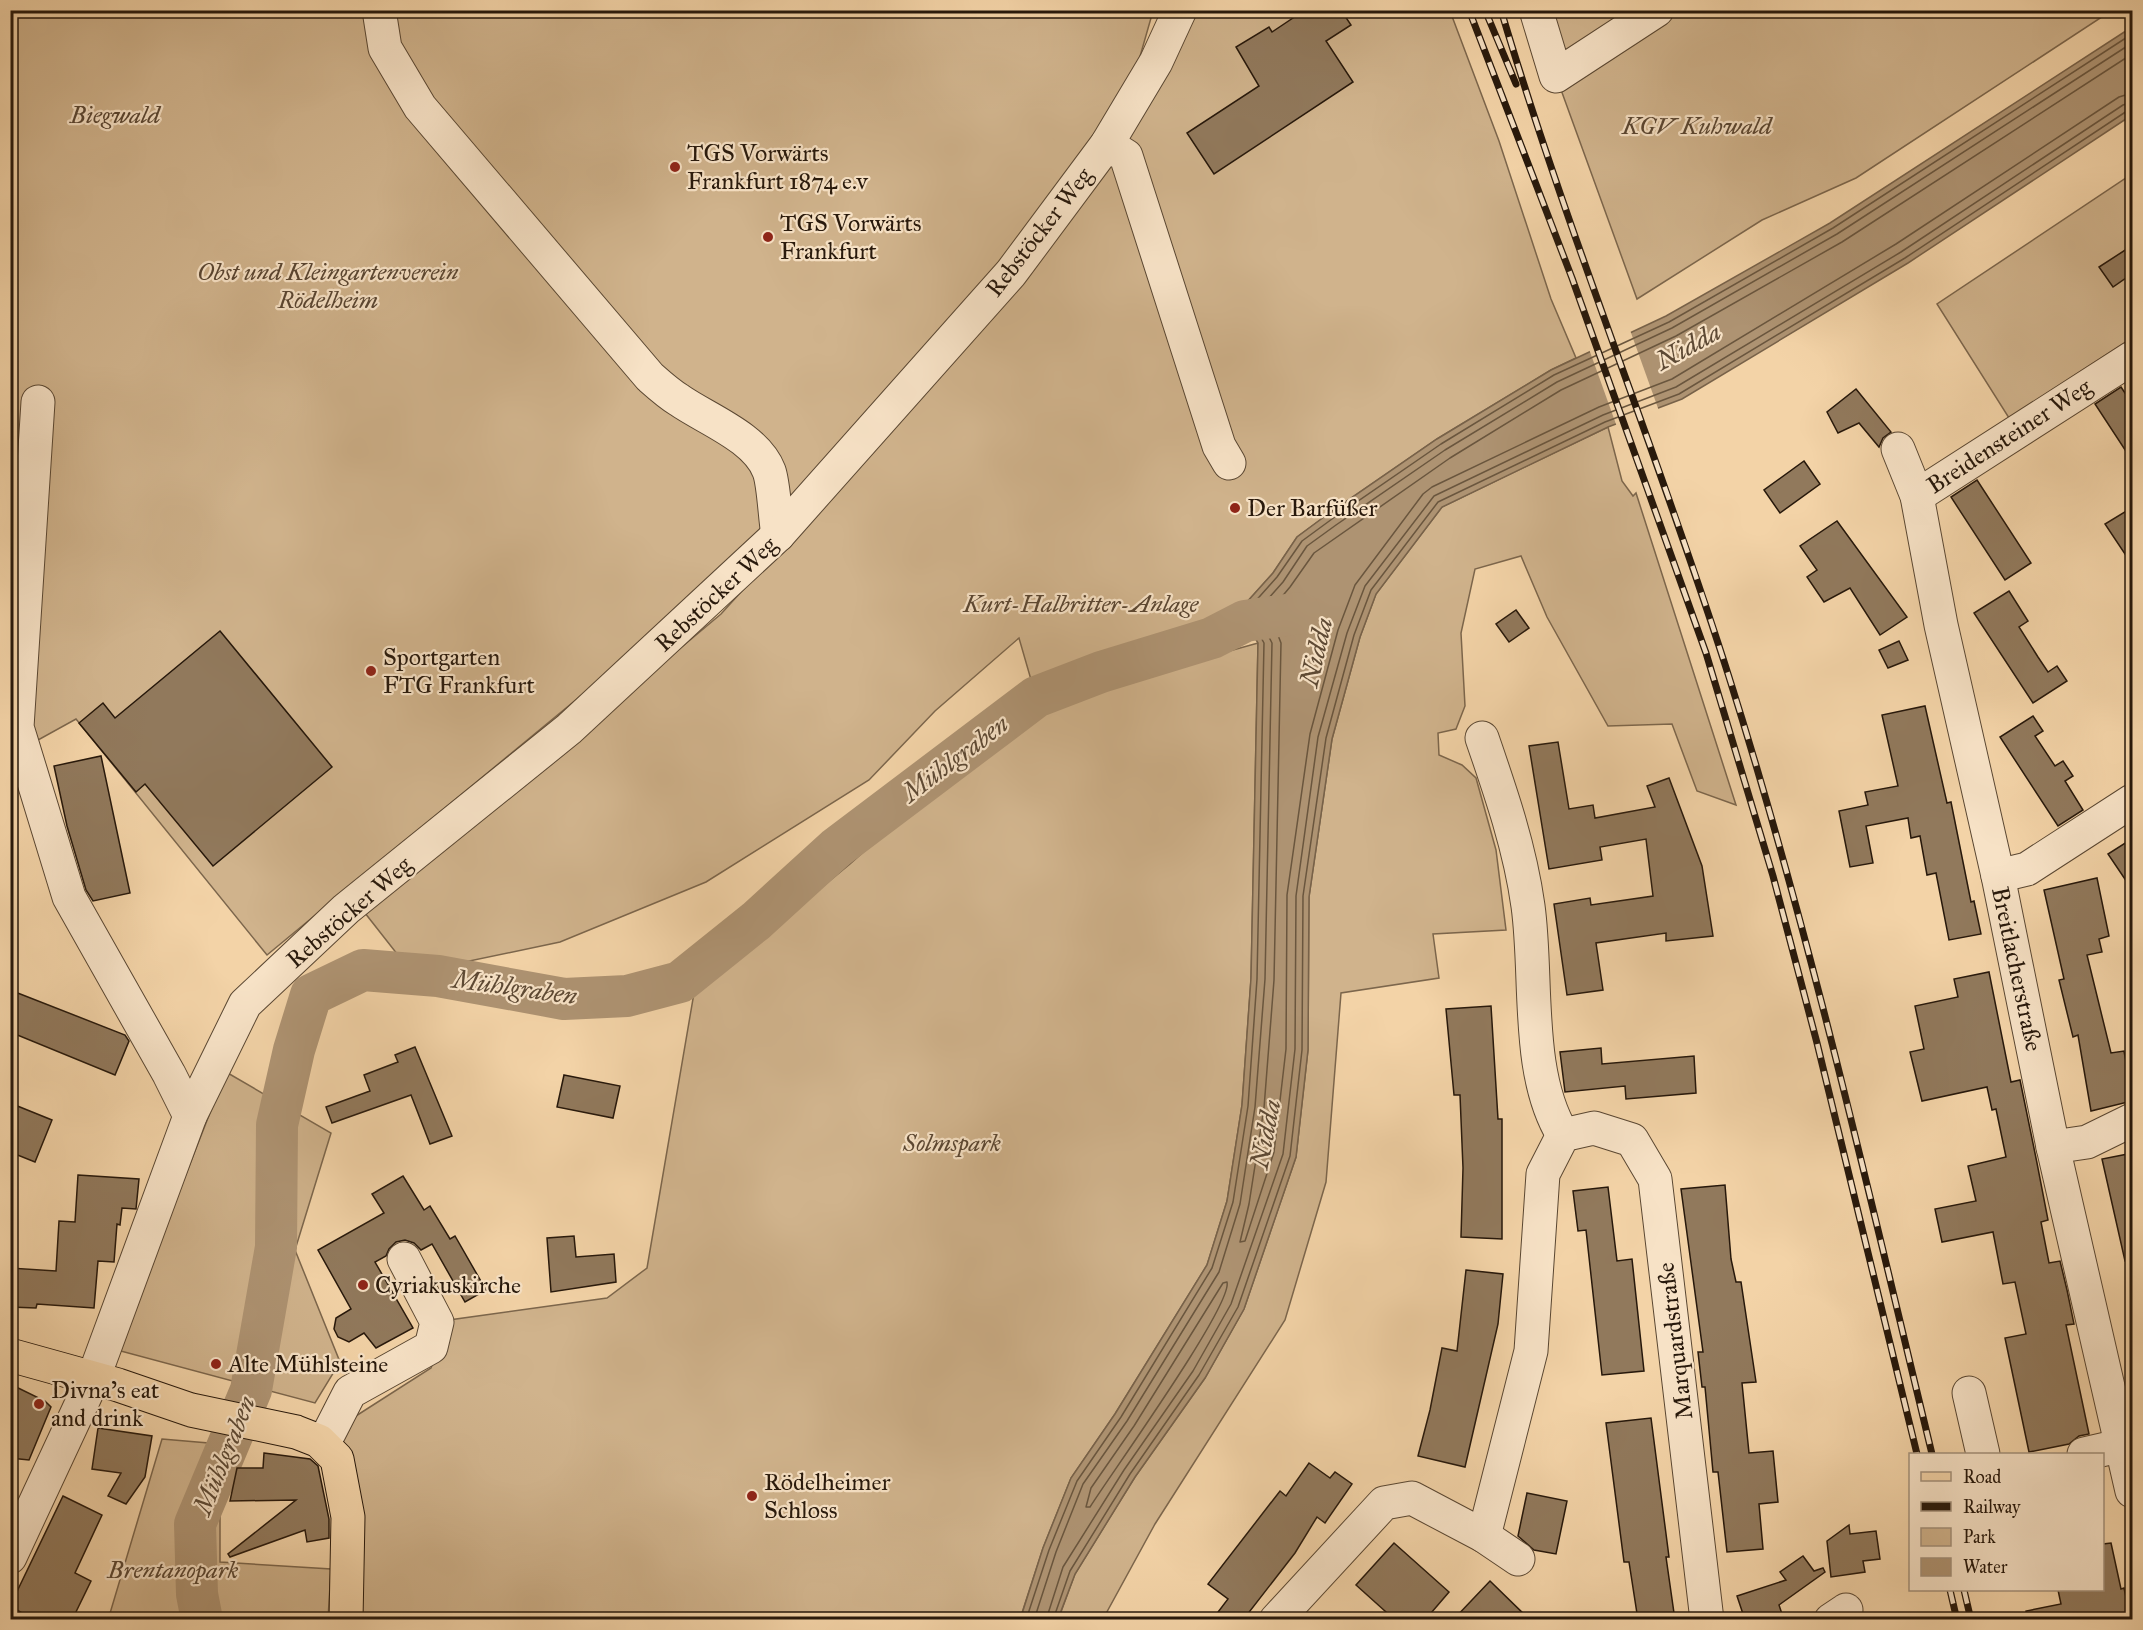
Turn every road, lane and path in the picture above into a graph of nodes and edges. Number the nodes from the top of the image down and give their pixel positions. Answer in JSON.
{"nodes":[{"id":1,"x":379,"y":10,"type":"edge"},
{"id":2,"x":1180,"y":10,"type":"edge"},
{"id":3,"x":1536,"y":10,"type":"edge"},
{"id":4,"x":1658,"y":10,"type":"edge"},
{"id":5,"x":1107,"y":144,"type":"junction"},
{"id":6,"x":2133,"y":358,"type":"edge"},
{"id":7,"x":38,"y":402,"type":"dead end"},
{"id":8,"x":1898,"y":449,"type":"dead end"},
{"id":9,"x":1229,"y":463,"type":"dead end"},
{"id":10,"x":1917,"y":496,"type":"junction"},
{"id":11,"x":778,"y":536,"type":"junction"},
{"id":12,"x":1482,"y":738,"type":"dead end"},
{"id":13,"x":2133,"y":801,"type":"edge"},
{"id":14,"x":1998,"y":876,"type":"junction"},
{"id":15,"x":190,"y":1116,"type":"junction"},
{"id":16,"x":2133,"y":1120,"type":"edge"},
{"id":17,"x":1563,"y":1136,"type":"junction"},
{"id":18,"x":2053,"y":1147,"type":"junction"},
{"id":19,"x":404,"y":1259,"type":"dead end"},
{"id":20,"x":10,"y":1355,"type":"edge"},
{"id":21,"x":93,"y":1378,"type":"junction"},
{"id":22,"x":1969,"y":1393,"type":"dead end"},
{"id":23,"x":319,"y":1441,"type":"junction"},
{"id":24,"x":2127,"y":1452,"type":"edge"},
{"id":25,"x":1983,"y":1453,"type":"edge"},
{"id":26,"x":2104,"y":1454,"type":"edge"},
{"id":27,"x":2133,"y":1491,"type":"edge"},
{"id":28,"x":1484,"y":1536,"type":"junction"},
{"id":29,"x":10,"y":1557,"type":"edge"},
{"id":30,"x":1518,"y":1559,"type":"dead end"},
{"id":31,"x":346,"y":1620,"type":"edge"},
{"id":32,"x":1276,"y":1620,"type":"edge"},
{"id":33,"x":1707,"y":1620,"type":"edge"}],
"edges":[{"from":1,"to":11,"type":"street"},
{"from":2,"to":5,"type":"street","name":"Rebstöcker Weg"},
{"from":3,"to":4,"type":"street"},
{"from":5,"to":9,"type":"street"},
{"from":5,"to":11,"type":"street","name":"Rebstöcker Weg"},
{"from":6,"to":10,"type":"street","name":"Breidensteiner Weg"},
{"from":7,"to":15,"type":"street"},
{"from":8,"to":10,"type":"street","name":"Breitlacherstraße"},
{"from":10,"to":14,"type":"street","name":"Breitlacherstraße"},
{"from":11,"to":15,"type":"street","name":"Rebstöcker Weg"},
{"from":12,"to":17,"type":"street"},
{"from":13,"to":14,"type":"street"},
{"from":14,"to":18,"type":"street","name":"Breitlacherstraße"},
{"from":15,"to":21,"type":"street","name":"Rebstöcker Weg"},
{"from":16,"to":18,"type":"street"},
{"from":17,"to":28,"type":"street"},
{"from":17,"to":33,"type":"street","name":"Marquardstraße"},
{"from":18,"to":24,"type":"street","name":"Breitlacherstraße"},
{"from":19,"to":23,"type":"street"},
{"from":20,"to":21,"type":"main road"},
{"from":21,"to":23,"type":"main road"},
{"from":21,"to":29,"type":"street","name":"Rebstöcker Weg"},
{"from":22,"to":25,"type":"street"},
{"from":23,"to":31,"type":"main road"},
{"from":24,"to":26,"type":"street"},
{"from":24,"to":27,"type":"street","name":"Breitlacherstraße"},
{"from":28,"to":30,"type":"street"},
{"from":28,"to":32,"type":"street"}]}
